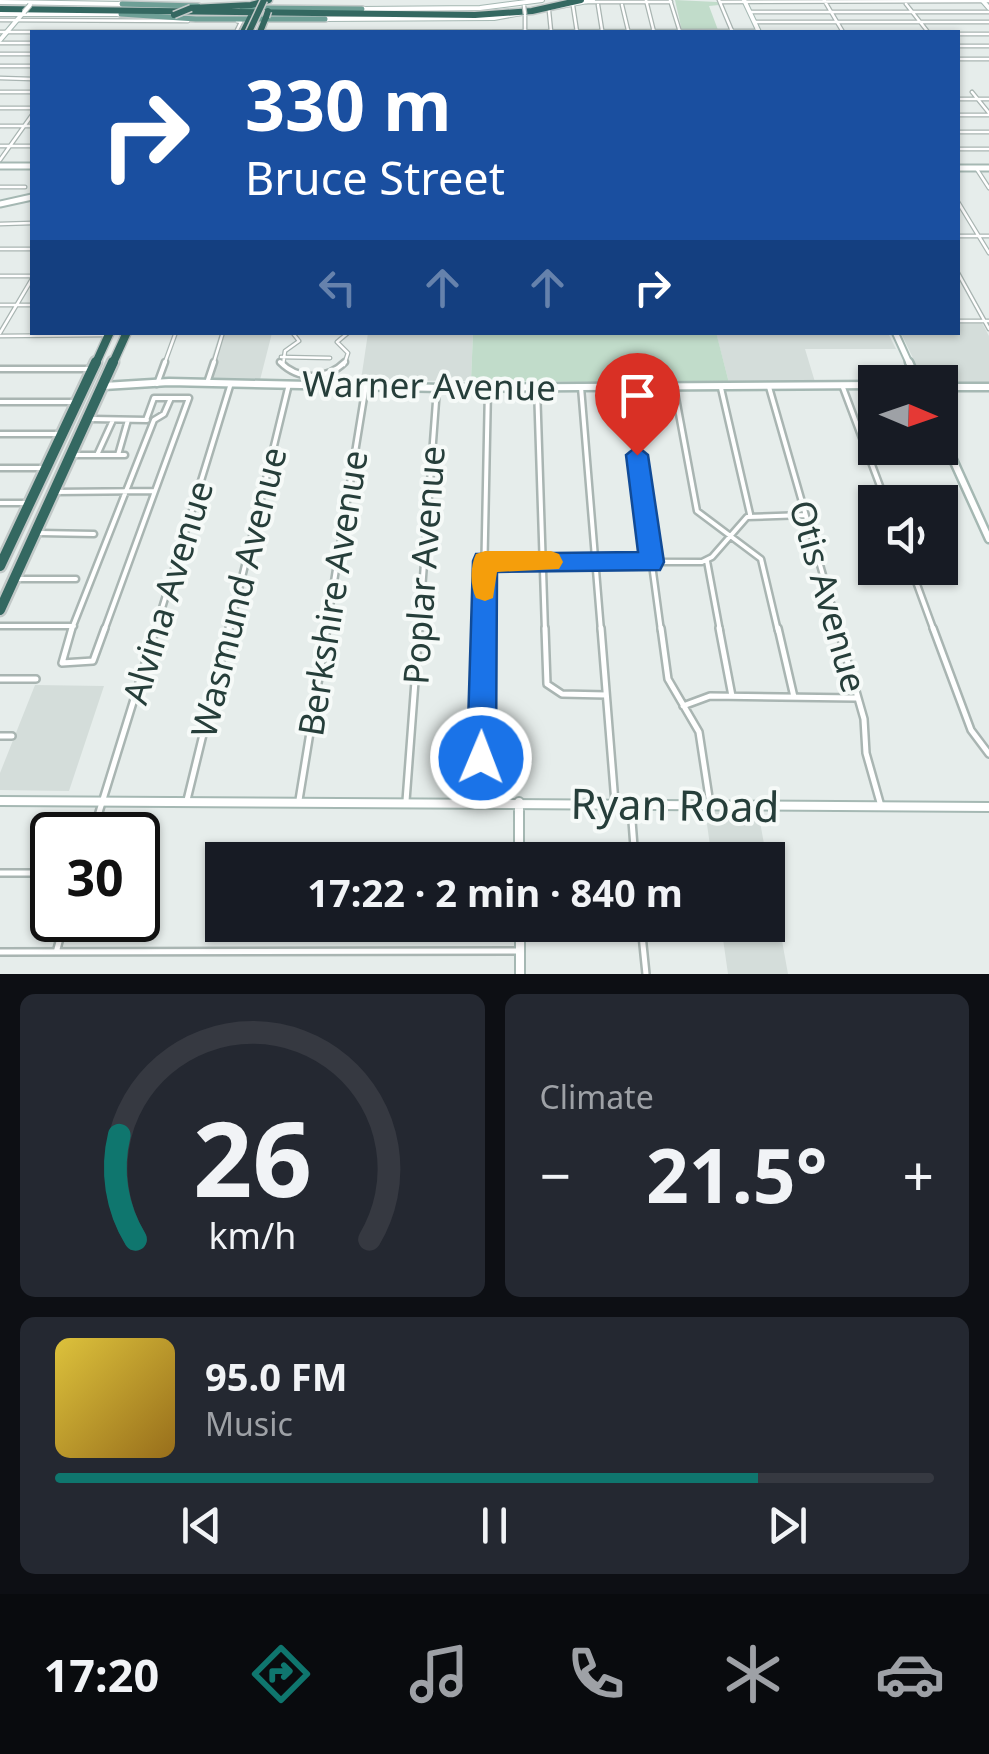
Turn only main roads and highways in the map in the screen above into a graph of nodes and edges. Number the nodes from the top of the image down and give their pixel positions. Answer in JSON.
{"nodes":[{"id":1,"x":542,"y":0,"type":"edge"},
{"id":2,"x":566,"y":0,"type":"edge"},
{"id":3,"x":583,"y":1,"type":"edge"},
{"id":4,"x":596,"y":1,"type":"edge"},
{"id":5,"x":745,"y":1,"type":"edge"},
{"id":6,"x":985,"y":1,"type":"edge"},
{"id":7,"x":118,"y":2,"type":"edge"},
{"id":8,"x":524,"y":3,"type":"edge"},
{"id":9,"x":195,"y":4,"type":"edge"},
{"id":10,"x":28,"y":7,"type":"edge"},
{"id":11,"x":260,"y":8,"type":"edge"},
{"id":12,"x":282,"y":8,"type":"joint"},
{"id":13,"x":362,"y":8,"type":"junction"},
{"id":14,"x":497,"y":9,"type":"edge"},
{"id":15,"x":0,"y":10,"type":"edge"},
{"id":16,"x":989,"y":10,"type":"edge"},
{"id":17,"x":159,"y":13,"type":"junction"},
{"id":18,"x":121,"y":14,"type":"junction"},
{"id":19,"x":474,"y":14,"type":"junction"},
{"id":20,"x":294,"y":19,"type":"junction"},
{"id":21,"x":311,"y":19,"type":"joint"},
{"id":22,"x":323,"y":19,"type":"junction"},
{"id":23,"x":254,"y":30,"type":"edge"},
{"id":24,"x":758,"y":30,"type":"edge"},
{"id":25,"x":0,"y":42,"type":"edge"},
{"id":26,"x":0,"y":162,"type":"edge"},
{"id":27,"x":30,"y":166,"type":"edge"},
{"id":28,"x":960,"y":168,"type":"edge"},
{"id":29,"x":989,"y":168,"type":"edge"},
{"id":30,"x":30,"y":196,"type":"edge"},
{"id":31,"x":0,"y":204,"type":"edge"},
{"id":32,"x":110,"y":335,"type":"edge"},
{"id":33,"x":125,"y":335,"type":"edge"},
{"id":34,"x":896,"y":335,"type":"edge"},
{"id":35,"x":910,"y":365,"type":"edge"},
{"id":36,"x":92,"y":372,"type":"junction"},
{"id":37,"x":105,"y":381,"type":"junction"},
{"id":38,"x":858,"y":385,"type":"edge"},
{"id":39,"x":958,"y":388,"type":"edge"},
{"id":40,"x":988,"y":390,"type":"edge"},
{"id":41,"x":97,"y":399,"type":"junction"},
{"id":42,"x":79,"y":400,"type":"junction"},
{"id":43,"x":955,"y":465,"type":"edge"},
{"id":44,"x":989,"y":539,"type":"edge"},
{"id":45,"x":7,"y":544,"type":"edge"},
{"id":46,"x":28,"y":549,"type":"junction"},
{"id":47,"x":0,"y":568,"type":"edge"},
{"id":48,"x":16,"y":576,"type":"junction"},
{"id":49,"x":0,"y":610,"type":"edge"},
{"id":50,"x":0,"y":801,"type":"edge"},
{"id":51,"x":519,"y":802,"type":"junction"},
{"id":52,"x":989,"y":808,"type":"edge"},
{"id":53,"x":519,"y":842,"type":"edge"},
{"id":54,"x":520,"y":942,"type":"edge"},
{"id":55,"x":520,"y":974,"type":"edge"}],
"edges":[{"from":1,"to":8,"type":"main road"},
{"from":2,"to":14,"type":"highway"},
{"from":3,"to":4,"type":"main road"},
{"from":3,"to":14,"type":"main road"},
{"from":3,"to":19,"type":"highway"},
{"from":5,"to":24,"type":"main road"},
{"from":6,"to":16,"type":"main road"},
{"from":7,"to":9,"type":"main road"},
{"from":7,"to":10,"type":"highway"},
{"from":8,"to":14,"type":"main road"},
{"from":9,"to":11,"type":"highway"},
{"from":9,"to":17,"type":"highway","bridge":true},
{"from":10,"to":15,"type":"highway"},
{"from":10,"to":17,"type":"highway"},
{"from":10,"to":18,"type":"main road"},
{"from":10,"to":25,"type":"main road"},
{"from":11,"to":12,"type":"highway"},
{"from":11,"to":17,"type":"highway"},
{"from":11,"to":17,"type":"main road"},
{"from":11,"to":20,"type":"main road"},
{"from":12,"to":13,"type":"main road"},
{"from":13,"to":14,"type":"highway"},
{"from":13,"to":19,"type":"main road"},
{"from":14,"to":17,"type":"highway"},
{"from":14,"to":19,"type":"main road"},
{"from":14,"to":19,"type":"main road"},
{"from":15,"to":18,"type":"highway"},
{"from":15,"to":19,"type":"highway"},
{"from":17,"to":18,"type":"main road"},
{"from":19,"to":22,"type":"highway"},
{"from":19,"to":22,"type":"main road"},
{"from":20,"to":21,"type":"highway"},
{"from":20,"to":23,"type":"highway"},
{"from":21,"to":22,"type":"main road"},
{"from":26,"to":27,"type":"main road"},
{"from":28,"to":29,"type":"main road"},
{"from":30,"to":31,"type":"main road"},
{"from":32,"to":36,"type":"highway"},
{"from":33,"to":37,"type":"highway"},
{"from":34,"to":35,"type":"main road"},
{"from":36,"to":37,"type":"highway"},
{"from":36,"to":42,"type":"highway"},
{"from":37,"to":38,"type":"main road","name":"Warner Avenue"},
{"from":37,"to":41,"type":"highway"},
{"from":39,"to":40,"type":"main road"},
{"from":41,"to":42,"type":"highway"},
{"from":41,"to":46,"type":"highway"},
{"from":42,"to":45,"type":"highway"},
{"from":43,"to":44,"type":"main road"},
{"from":45,"to":46,"type":"highway"},
{"from":45,"to":47,"type":"highway"},
{"from":46,"to":48,"type":"highway"},
{"from":47,"to":48,"type":"highway"},
{"from":48,"to":49,"type":"highway"},
{"from":50,"to":51,"type":"main road","name":"Ryan Road"},
{"from":51,"to":52,"type":"main road","name":"Ryan Road"},
{"from":51,"to":53,"type":"main road"},
{"from":54,"to":55,"type":"main road"}]}
